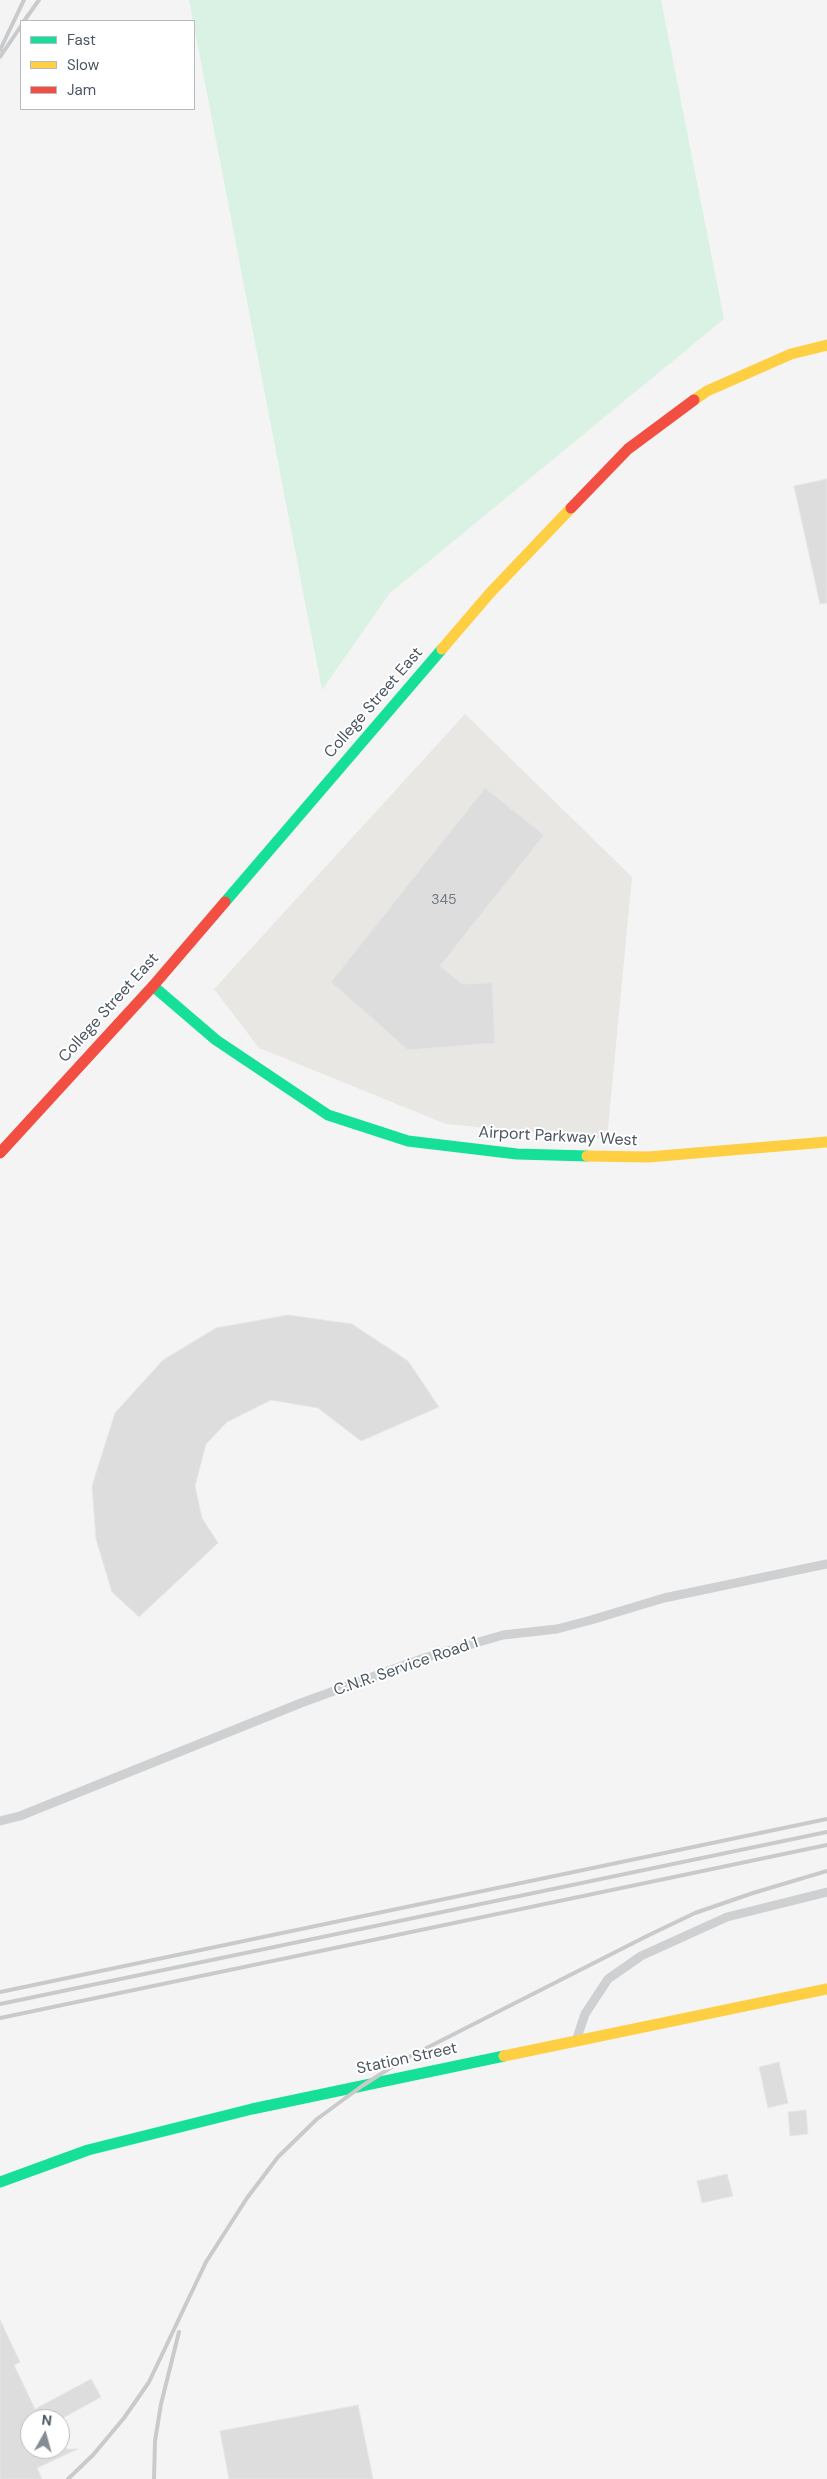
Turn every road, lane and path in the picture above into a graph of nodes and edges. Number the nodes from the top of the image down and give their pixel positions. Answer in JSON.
{"nodes":[{"id":1,"x":827,"y":345,"type":"edge"},
{"id":2,"x":153,"y":986,"type":"junction"},
{"id":3,"x":827,"y":1142,"type":"edge"},
{"id":4,"x":0,"y":1153,"type":"edge"},
{"id":5,"x":827,"y":1564,"type":"edge"},
{"id":6,"x":0,"y":1821,"type":"edge"},
{"id":7,"x":827,"y":1892,"type":"edge"},
{"id":8,"x":827,"y":1989,"type":"edge"},
{"id":9,"x":577,"y":2041,"type":"junction"},
{"id":10,"x":0,"y":2182,"type":"edge"}],
"edges":[{"from":1,"to":2,"type":"street","name":"College Street East"},
{"from":2,"to":3,"type":"street","name":"Airport Parkway West"},
{"from":2,"to":4,"type":"street","name":"College Street East"},
{"from":5,"to":6,"type":"lane","name":"C.N.R. Service Road 1"},
{"from":7,"to":9,"type":"lane"},
{"from":8,"to":9,"type":"street","name":"Station Street"},
{"from":9,"to":10,"type":"street","name":"Station Street"}]}
